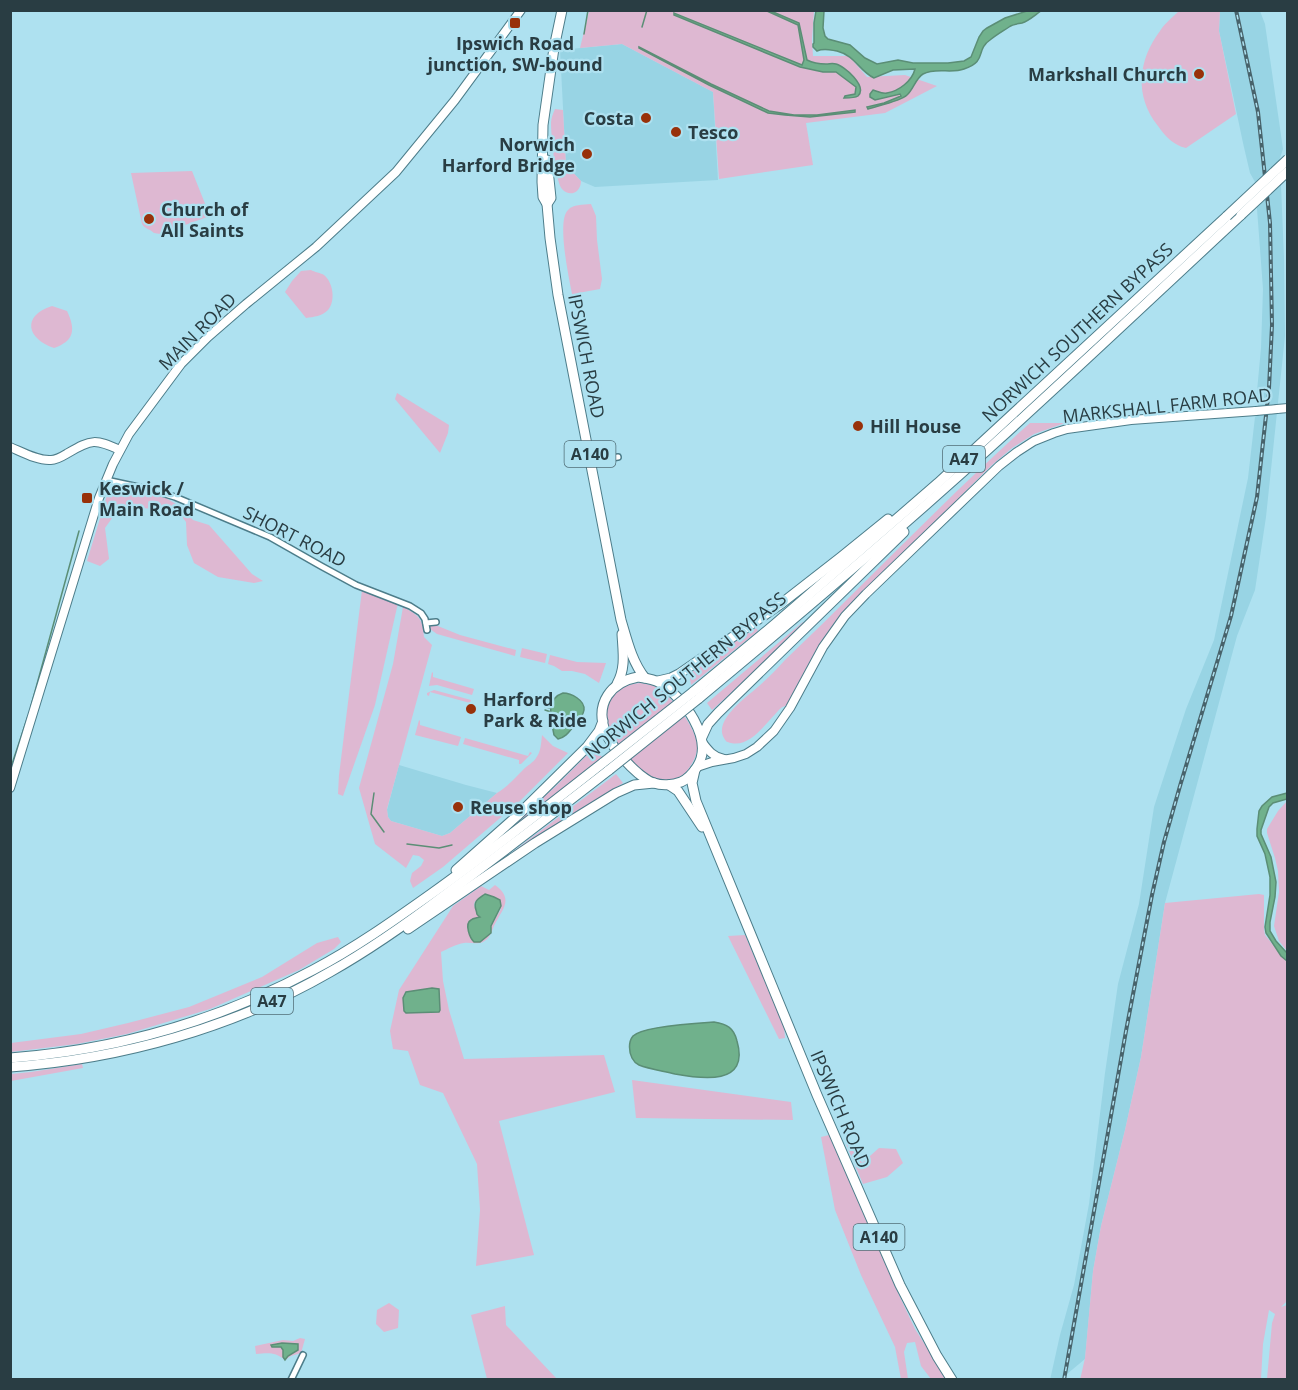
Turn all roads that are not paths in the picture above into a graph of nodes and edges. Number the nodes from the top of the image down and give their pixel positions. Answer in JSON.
{"nodes":[{"id":1,"x":521,"y":10,"type":"edge"},
{"id":2,"x":562,"y":10,"type":"edge"},
{"id":3,"x":1287,"y":159,"type":"edge"},
{"id":4,"x":1287,"y":171,"type":"edge"},
{"id":5,"x":1287,"y":408,"type":"edge"},
{"id":6,"x":1017,"y":410,"type":"junction"},
{"id":7,"x":996,"y":442,"type":"junction"},
{"id":8,"x":10,"y":447,"type":"edge"},
{"id":9,"x":120,"y":450,"type":"junction"},
{"id":10,"x":618,"y":457,"type":"dead end"},
{"id":11,"x":591,"y":461,"type":"junction"},
{"id":12,"x":106,"y":480,"type":"junction"},
{"id":13,"x":621,"y":620,"type":"junction"},
{"id":14,"x":436,"y":622,"type":"dead end"},
{"id":15,"x":645,"y":678,"type":"junction"},
{"id":16,"x":658,"y":681,"type":"junction"},
{"id":17,"x":617,"y":684,"type":"junction"},
{"id":18,"x":695,"y":695,"type":"junction"},
{"id":19,"x":603,"y":721,"type":"junction"},
{"id":20,"x":702,"y":740,"type":"junction"},
{"id":21,"x":727,"y":760,"type":"junction"},
{"id":22,"x":607,"y":766,"type":"junction"},
{"id":23,"x":696,"y":768,"type":"junction"},
{"id":24,"x":654,"y":783,"type":"junction"},
{"id":25,"x":669,"y":785,"type":"junction"},
{"id":26,"x":10,"y":788,"type":"edge"},
{"id":27,"x":713,"y":845,"type":"junction"},
{"id":28,"x":341,"y":955,"type":"junction"},
{"id":29,"x":269,"y":1002,"type":"junction"},
{"id":30,"x":10,"y":1058,"type":"edge"},
{"id":31,"x":10,"y":1067,"type":"edge"},
{"id":32,"x":303,"y":1355,"type":"dead end"},
{"id":33,"x":291,"y":1380,"type":"edge"},
{"id":34,"x":952,"y":1380,"type":"edge"}],
"edges":[{"from":1,"to":9,"type":"main road","name":"MAIN ROAD"},
{"from":2,"to":11,"type":"highway","name":"IPSWICH ROAD","number":"A140"},
{"from":3,"to":6,"type":"highway","name":"NORWICH SOUTHERN BYPASS","number":"A47","bridge":true},
{"from":4,"to":7,"type":"highway","name":"NORWICH SOUTHERN BYPASS","number":"A47","bridge":true},
{"from":5,"to":21,"type":"main road","name":"MARKSHALL FARM ROAD","bridge":true},
{"from":6,"to":16,"type":"highway","number":"A47"},
{"from":6,"to":18,"type":"highway","name":"NORWICH SOUTHERN BYPASS","number":"A47"},
{"from":7,"to":18,"type":"highway","name":"NORWICH SOUTHERN BYPASS","number":"A47"},
{"from":7,"to":20,"type":"highway","number":"A47"},
{"from":8,"to":9,"type":"main road"},
{"from":9,"to":12,"type":"main road","name":"MAIN ROAD"},
{"from":10,"to":11,"type":"street"},
{"from":11,"to":13,"type":"highway","name":"IPSWICH ROAD","number":"A140"},
{"from":12,"to":14,"type":"street","name":"SHORT ROAD"},
{"from":12,"to":26,"type":"main road","name":"MAIN ROAD"},
{"from":13,"to":15,"type":"highway","name":"IPSWICH ROAD","number":"A140"},
{"from":13,"to":17,"type":"highway","name":"IPSWICH ROAD","number":"A140"},
{"from":15,"to":16,"type":"highway"},
{"from":15,"to":17,"type":"highway"},
{"from":16,"to":20,"type":"highway"},
{"from":17,"to":19,"type":"highway"},
{"from":18,"to":22,"type":"highway","name":"NORWICH SOUTHERN BYPASS","number":"A47","bridge":true},
{"from":19,"to":24,"type":"highway"},
{"from":19,"to":28,"type":"highway","number":"A47"},
{"from":20,"to":21,"type":"main road"},
{"from":20,"to":23,"type":"highway"},
{"from":21,"to":23,"type":"main road","name":"MARKSHALL FARM ROAD"},
{"from":22,"to":28,"type":"highway","name":"NORWICH SOUTHERN BYPASS","number":"A47"},
{"from":22,"to":29,"type":"highway","name":"NORWICH SOUTHERN BYPASS","number":"A47"},
{"from":23,"to":25,"type":"highway"},
{"from":23,"to":27,"type":"highway","name":"IPSWICH ROAD","number":"A140"},
{"from":24,"to":25,"type":"highway"},
{"from":24,"to":29,"type":"highway","number":"A47"},
{"from":25,"to":27,"type":"highway","name":"IPSWICH ROAD","number":"A140"},
{"from":27,"to":34,"type":"highway","name":"IPSWICH ROAD","number":"A140"},
{"from":28,"to":30,"type":"highway","name":"NORWICH SOUTHERN BYPASS","number":"A47"},
{"from":29,"to":31,"type":"highway","name":"NORWICH SOUTHERN BYPASS","number":"A47"},
{"from":32,"to":33,"type":"street"}]}
